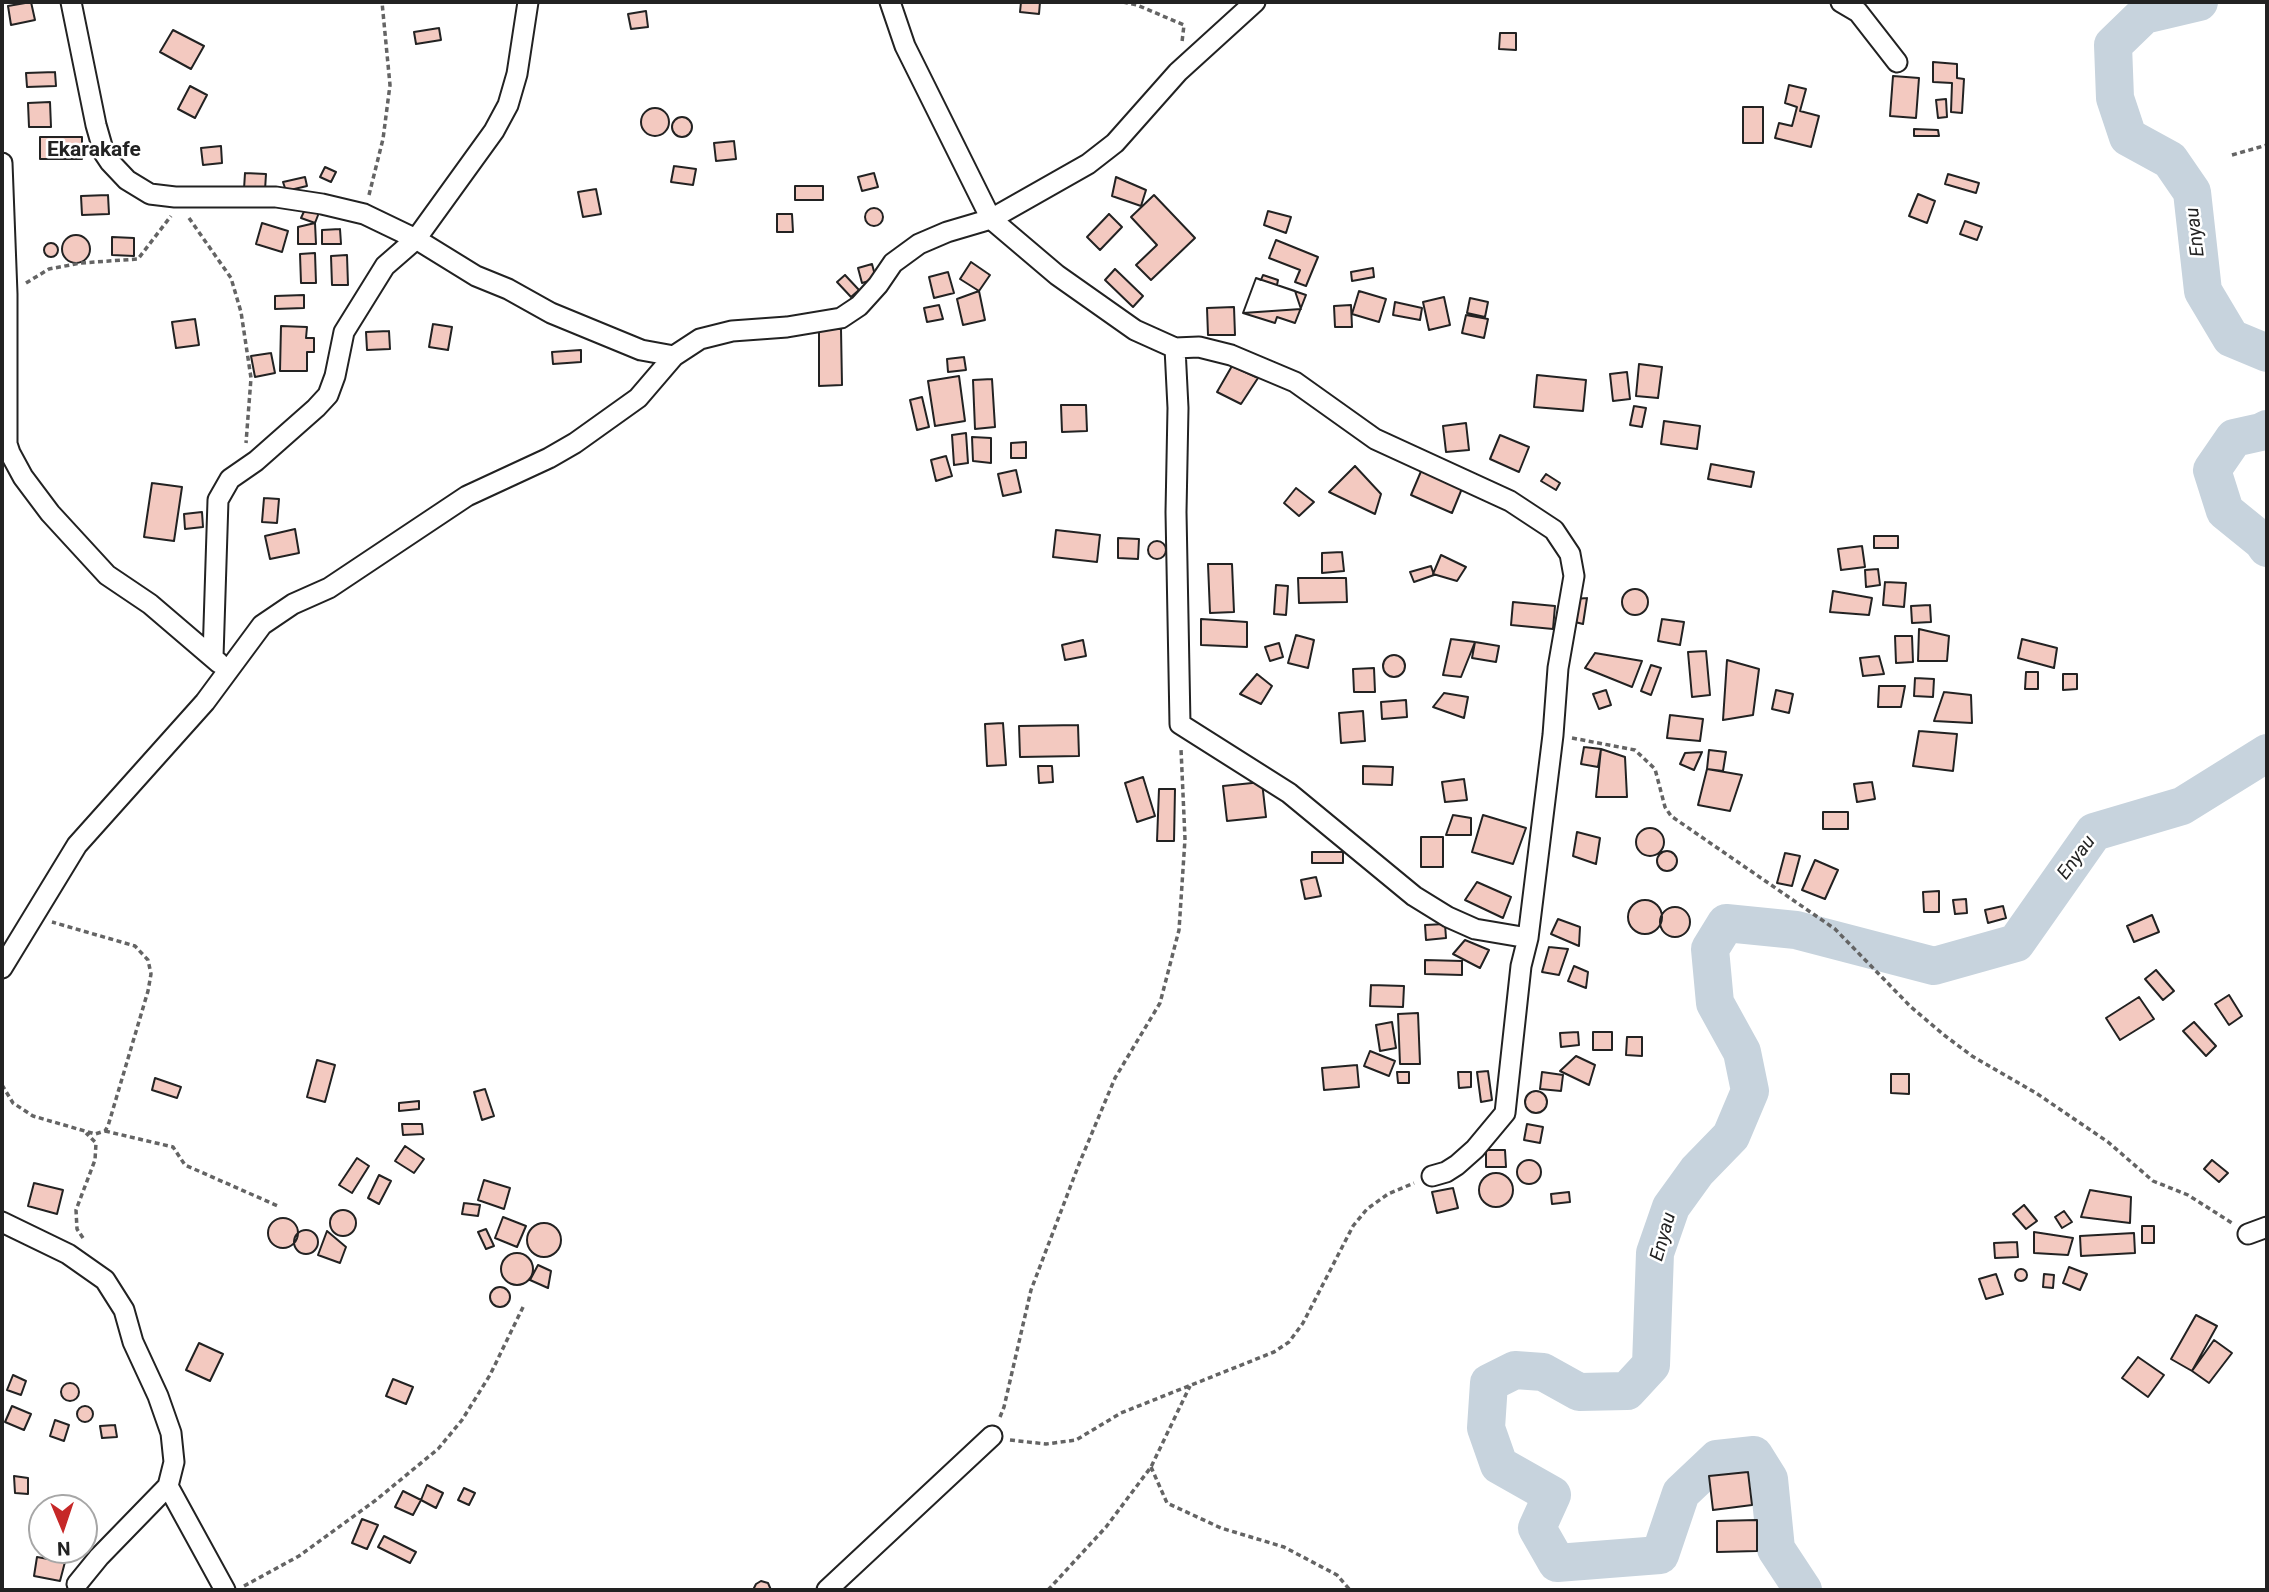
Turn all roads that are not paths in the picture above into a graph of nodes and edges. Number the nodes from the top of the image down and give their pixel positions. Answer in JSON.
{"nodes":[{"id":1,"x":71,"y":2,"type":"edge"},
{"id":2,"x":528,"y":2,"type":"edge"},
{"id":3,"x":890,"y":2,"type":"edge"},
{"id":4,"x":1255,"y":2,"type":"edge"},
{"id":5,"x":1841,"y":2,"type":"edge"},
{"id":6,"x":1897,"y":62,"type":"dead end"},
{"id":7,"x":2,"y":163,"type":"edge"},
{"id":8,"x":991,"y":219,"type":"junction"},
{"id":9,"x":416,"y":239,"type":"junction"},
{"id":10,"x":1175,"y":348,"type":"junction"},
{"id":11,"x":674,"y":356,"type":"junction"},
{"id":12,"x":213,"y":657,"type":"junction"},
{"id":13,"x":227,"y":671,"type":"junction"},
{"id":14,"x":1528,"y":938,"type":"junction"},
{"id":15,"x":2,"y":968,"type":"edge"},
{"id":16,"x":1432,"y":1176,"type":"road end"},
{"id":17,"x":2,"y":1222,"type":"edge"},
{"id":18,"x":2267,"y":1227,"type":"edge"},
{"id":19,"x":2248,"y":1234,"type":"road end"},
{"id":20,"x":992,"y":1436,"type":"road end"},
{"id":21,"x":168,"y":1486,"type":"junction"},
{"id":22,"x":77,"y":1584,"type":"dead end"},
{"id":23,"x":225,"y":1590,"type":"edge"},
{"id":24,"x":827,"y":1590,"type":"edge"}],
"edges":[{"from":1,"to":9,"type":"street"},
{"from":2,"to":9,"type":"street"},
{"from":3,"to":8,"type":"street"},
{"from":4,"to":8,"type":"street"},
{"from":5,"to":6,"type":"street"},
{"from":7,"to":12,"type":"street"},
{"from":8,"to":10,"type":"street"},
{"from":8,"to":11,"type":"street"},
{"from":9,"to":11,"type":"street"},
{"from":9,"to":12,"type":"street"},
{"from":10,"to":14,"type":"street"},
{"from":10,"to":14,"type":"street"},
{"from":11,"to":13,"type":"street"},
{"from":12,"to":13,"type":"street"},
{"from":13,"to":15,"type":"street"},
{"from":14,"to":16,"type":"street"},
{"from":17,"to":21,"type":"street"},
{"from":18,"to":19,"type":"street"},
{"from":20,"to":24,"type":"street"},
{"from":21,"to":22,"type":"street"},
{"from":21,"to":23,"type":"street"}]}
